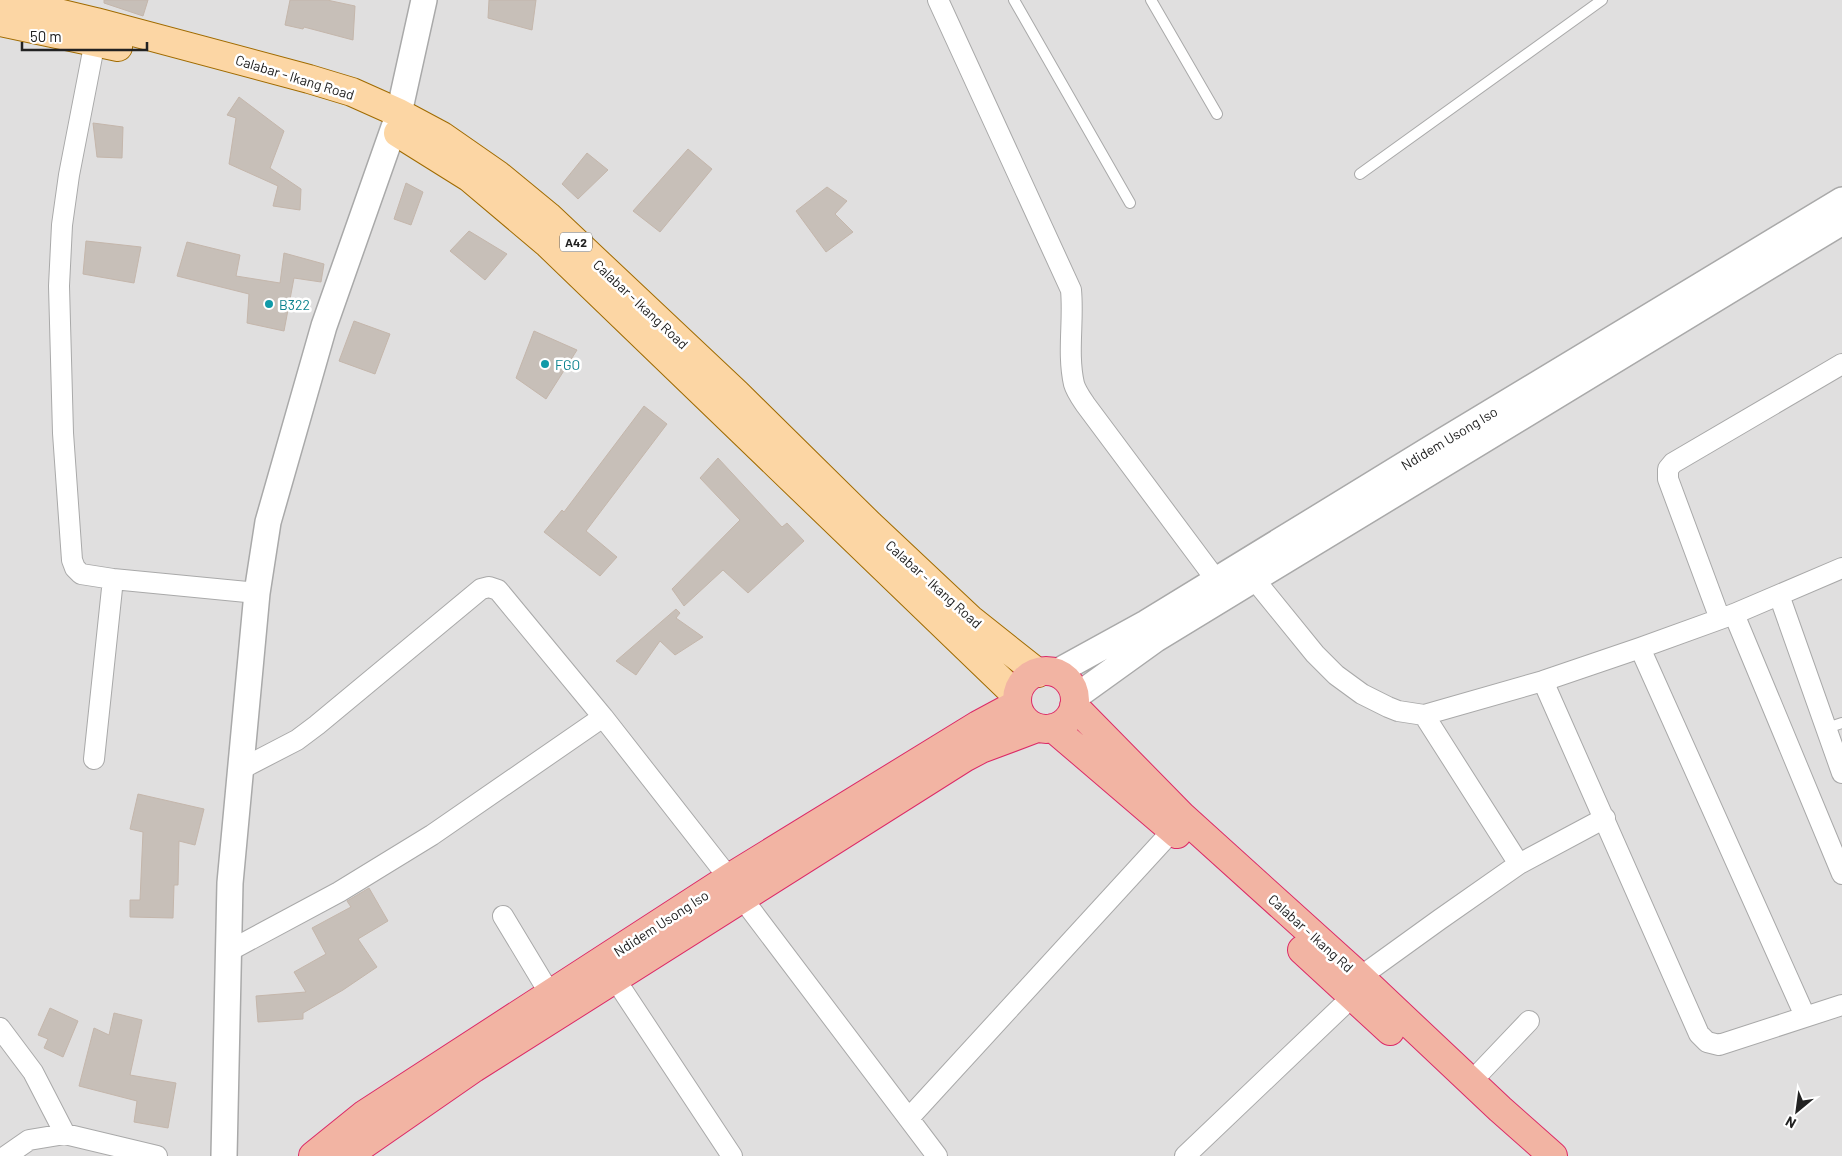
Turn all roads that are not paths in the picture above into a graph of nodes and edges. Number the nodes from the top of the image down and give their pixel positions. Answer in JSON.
{"nodes":[{"id":1,"x":3,"y":0,"type":"edge"},
{"id":2,"x":424,"y":0,"type":"edge"},
{"id":3,"x":938,"y":0,"type":"edge"},
{"id":4,"x":1014,"y":0,"type":"edge"},
{"id":5,"x":1151,"y":0,"type":"edge"},
{"id":6,"x":1602,"y":0,"type":"edge"},
{"id":7,"x":0,"y":22,"type":"edge"},
{"id":8,"x":96,"y":41,"type":"junction"},
{"id":9,"x":1217,"y":114,"type":"dead end"},
{"id":10,"x":396,"y":121,"type":"junction"},
{"id":11,"x":1360,"y":174,"type":"dead end"},
{"id":12,"x":1842,"y":200,"type":"edge"},
{"id":13,"x":1130,"y":203,"type":"dead end"},
{"id":14,"x":1842,"y":222,"type":"edge"},
{"id":15,"x":1842,"y":364,"type":"edge"},
{"id":16,"x":1842,"y":568,"type":"edge"},
{"id":17,"x":113,"y":579,"type":"junction"},
{"id":18,"x":1254,"y":579,"type":"junction"},
{"id":19,"x":1217,"y":580,"type":"junction"},
{"id":20,"x":257,"y":593,"type":"junction"},
{"id":21,"x":1779,"y":594,"type":"junction"},
{"id":22,"x":1727,"y":616,"type":"junction"},
{"id":23,"x":1640,"y":648,"type":"junction"},
{"id":24,"x":1046,"y":673,"type":"junction"},
{"id":25,"x":1543,"y":681,"type":"junction"},
{"id":26,"x":1017,"y":700,"type":"junction"},
{"id":27,"x":1074,"y":702,"type":"junction"},
{"id":28,"x":1424,"y":715,"type":"junction"},
{"id":29,"x":603,"y":717,"type":"junction"},
{"id":30,"x":1834,"y":725,"type":"edge"},
{"id":31,"x":1045,"y":728,"type":"junction"},
{"id":32,"x":94,"y":758,"type":"dead end"},
{"id":33,"x":241,"y":769,"type":"junction"},
{"id":34,"x":1842,"y":773,"type":"edge"},
{"id":35,"x":1606,"y":818,"type":"junction"},
{"id":36,"x":1173,"y":830,"type":"junction"},
{"id":37,"x":1520,"y":864,"type":"junction"},
{"id":38,"x":1842,"y":874,"type":"edge"},
{"id":39,"x":736,"y":888,"type":"junction"},
{"id":40,"x":503,"y":916,"type":"dead end"},
{"id":41,"x":229,"y":951,"type":"junction"},
{"id":42,"x":615,"y":979,"type":"junction"},
{"id":43,"x":1356,"y":987,"type":"junction"},
{"id":44,"x":550,"y":994,"type":"junction"},
{"id":45,"x":1842,"y":1005,"type":"edge"},
{"id":46,"x":1805,"y":1016,"type":"junction"},
{"id":47,"x":1529,"y":1021,"type":"dead end"},
{"id":48,"x":0,"y":1028,"type":"edge"},
{"id":49,"x":1471,"y":1082,"type":"junction"},
{"id":50,"x":909,"y":1118,"type":"junction"},
{"id":51,"x":65,"y":1134,"type":"junction"},
{"id":52,"x":6,"y":1156,"type":"edge"},
{"id":53,"x":157,"y":1156,"type":"edge"},
{"id":54,"x":224,"y":1156,"type":"edge"},
{"id":55,"x":313,"y":1156,"type":"edge"},
{"id":56,"x":346,"y":1156,"type":"edge"},
{"id":57,"x":732,"y":1156,"type":"edge"},
{"id":58,"x":937,"y":1156,"type":"edge"},
{"id":59,"x":1185,"y":1156,"type":"edge"},
{"id":60,"x":1528,"y":1156,"type":"edge"},
{"id":61,"x":1553,"y":1156,"type":"edge"}],
"edges":[{"from":1,"to":10,"type":"main road","name":"Calabar - Ikang Road","number":"A42"},
{"from":2,"to":10,"type":"street"},
{"from":3,"to":19,"type":"street"},
{"from":4,"to":13,"type":"lane"},
{"from":5,"to":9,"type":"lane"},
{"from":6,"to":11,"type":"lane"},
{"from":7,"to":8,"type":"main road","name":"Calabar - Ikang Road","number":"A42"},
{"from":8,"to":10,"type":"main road","name":"Calabar - Ikang Road","number":"A42"},
{"from":8,"to":17,"type":"street"},
{"from":10,"to":20,"type":"street"},
{"from":10,"to":24,"type":"main road","name":"Calabar - Ikang Road","number":"A42"},
{"from":10,"to":26,"type":"main road","name":"Calabar - Ikang Road","number":"A42"},
{"from":12,"to":19,"type":"street","name":"Ndidem Usong Iso"},
{"from":14,"to":18,"type":"street","name":"Ndidem Usong Iso"},
{"from":15,"to":22,"type":"street"},
{"from":16,"to":21,"type":"street"},
{"from":17,"to":20,"type":"street"},
{"from":17,"to":32,"type":"street"},
{"from":18,"to":27,"type":"street","name":"Ndidem Usong Iso"},
{"from":18,"to":28,"type":"street"},
{"from":19,"to":24,"type":"street","name":"Ndidem Usong Iso"},
{"from":20,"to":33,"type":"street"},
{"from":21,"to":22,"type":"street"},
{"from":21,"to":30,"type":"street"},
{"from":22,"to":23,"type":"street"},
{"from":22,"to":38,"type":"street"},
{"from":23,"to":25,"type":"street"},
{"from":23,"to":46,"type":"street"},
{"from":24,"to":26,"type":"highway"},
{"from":24,"to":27,"type":"highway"},
{"from":25,"to":28,"type":"street"},
{"from":25,"to":35,"type":"street"},
{"from":26,"to":31,"type":"highway"},
{"from":26,"to":39,"type":"highway","name":"Ndidem Usong Iso"},
{"from":27,"to":31,"type":"highway"},
{"from":27,"to":43,"type":"highway","name":"Calabar - Ikang Rd"},
{"from":28,"to":37,"type":"street"},
{"from":29,"to":33,"type":"street"},
{"from":29,"to":39,"type":"street"},
{"from":29,"to":41,"type":"street"},
{"from":30,"to":34,"type":"street"},
{"from":31,"to":36,"type":"highway","name":"Calabar - Ikang Rd"},
{"from":31,"to":39,"type":"highway","name":"Ndidem Usong Iso"},
{"from":33,"to":41,"type":"street"},
{"from":35,"to":37,"type":"street"},
{"from":35,"to":46,"type":"street"},
{"from":36,"to":43,"type":"highway","name":"Calabar - Ikang Rd"},
{"from":36,"to":50,"type":"street"},
{"from":37,"to":43,"type":"street"},
{"from":39,"to":42,"type":"highway","name":"Ndidem Usong Iso"},
{"from":39,"to":44,"type":"highway","name":"Ndidem Usong Iso"},
{"from":39,"to":50,"type":"street"},
{"from":40,"to":44,"type":"street"},
{"from":41,"to":54,"type":"street"},
{"from":42,"to":56,"type":"highway","name":"Ndidem Usong Iso"},
{"from":42,"to":57,"type":"street"},
{"from":43,"to":49,"type":"highway","name":"Calabar - Ikang Rd"},
{"from":43,"to":59,"type":"street"},
{"from":43,"to":60,"type":"highway","name":"Calabar - Ikang Rd"},
{"from":44,"to":55,"type":"highway","name":"Ndidem Usong Iso"},
{"from":45,"to":46,"type":"street"},
{"from":47,"to":49,"type":"street"},
{"from":48,"to":51,"type":"street"},
{"from":49,"to":61,"type":"highway","name":"Calabar - Ikang Rd"},
{"from":50,"to":58,"type":"street"},
{"from":51,"to":52,"type":"street"},
{"from":51,"to":53,"type":"street"}]}
